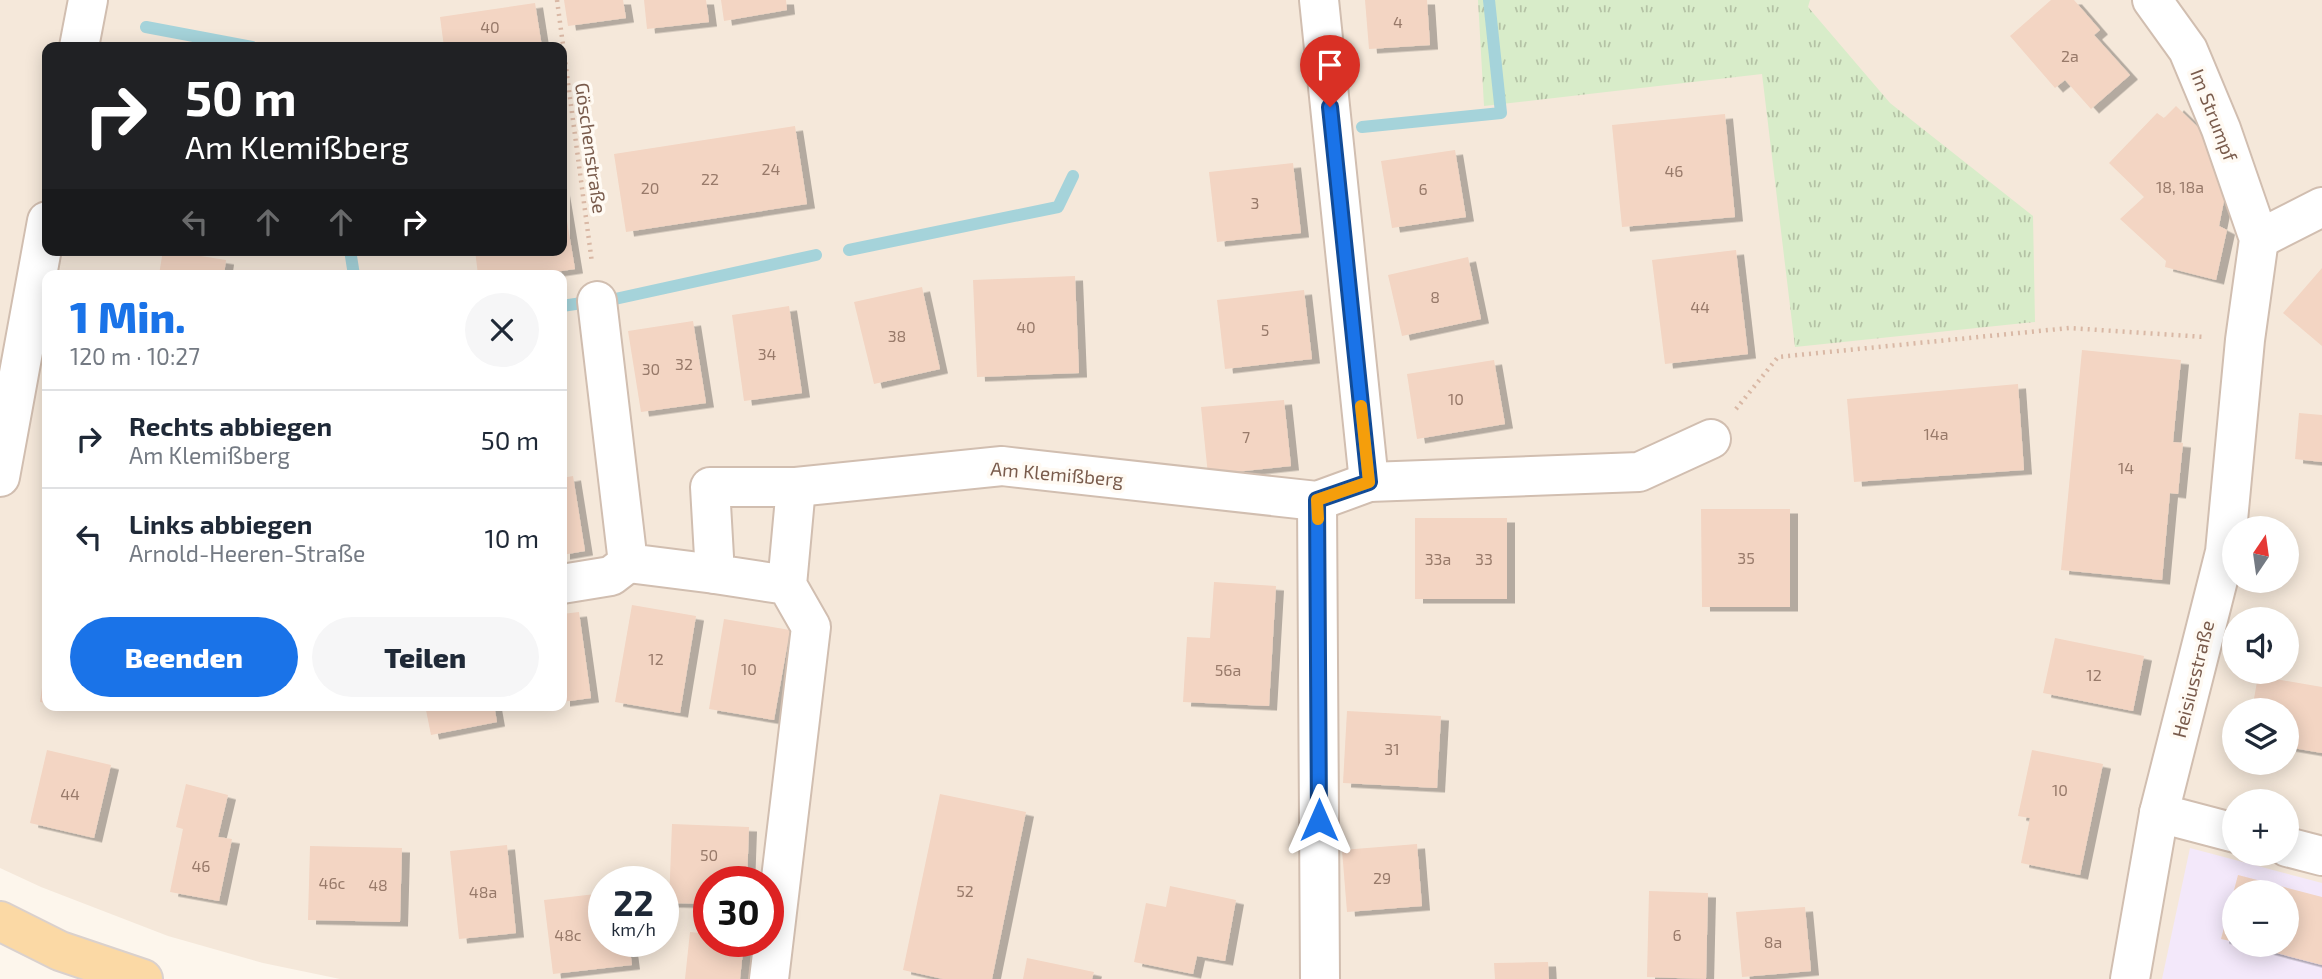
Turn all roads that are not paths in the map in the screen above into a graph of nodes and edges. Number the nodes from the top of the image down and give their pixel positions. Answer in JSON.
{"nodes":[{"id":1,"x":88,"y":0,"type":"edge"},
{"id":2,"x":1319,"y":0,"type":"edge"},
{"id":3,"x":2152,"y":0,"type":"edge"},
{"id":4,"x":80,"y":42,"type":"edge"},
{"id":5,"x":2322,"y":206,"type":"edge"},
{"id":6,"x":2259,"y":239,"type":"junction"},
{"id":7,"x":42,"y":247,"type":"edge"},
{"id":8,"x":597,"y":301,"type":"road end"},
{"id":9,"x":1711,"y":439,"type":"road end"},
{"id":10,"x":0,"y":477,"type":"edge"},
{"id":11,"x":1369,"y":482,"type":"junction"},
{"id":12,"x":796,"y":487,"type":"junction"},
{"id":13,"x":1317,"y":500,"type":"junction"},
{"id":14,"x":628,"y":562,"type":"junction"},
{"id":15,"x":715,"y":574,"type":"junction"},
{"id":16,"x":567,"y":583,"type":"edge"},
{"id":17,"x":787,"y":585,"type":"junction"},
{"id":18,"x":2160,"y":813,"type":"junction"},
{"id":19,"x":2222,"y":830,"type":"edge"},
{"id":20,"x":2299,"y":850,"type":"edge"},
{"id":21,"x":2322,"y":856,"type":"edge"},
{"id":22,"x":0,"y":921,"type":"edge"},
{"id":23,"x":143,"y":979,"type":"edge"},
{"id":24,"x":769,"y":979,"type":"edge"},
{"id":25,"x":1320,"y":979,"type":"edge"},
{"id":26,"x":2130,"y":979,"type":"edge"}],
"edges":[{"from":1,"to":4,"type":"street"},
{"from":2,"to":11,"type":"street"},
{"from":3,"to":6,"type":"street","name":"Im Strumpf"},
{"from":5,"to":6,"type":"street"},
{"from":6,"to":18,"type":"street","name":"Heisiusstraße"},
{"from":7,"to":10,"type":"street"},
{"from":8,"to":14,"type":"street"},
{"from":9,"to":11,"type":"street","name":"Am Klemißberg"},
{"from":11,"to":13,"type":"street","name":"Am Klemißberg"},
{"from":12,"to":13,"type":"street","name":"Am Klemißberg"},
{"from":12,"to":15,"type":"street","name":"Am Klemißberg"},
{"from":12,"to":17,"type":"street"},
{"from":13,"to":25,"type":"street"},
{"from":14,"to":15,"type":"street"},
{"from":14,"to":16,"type":"street"},
{"from":15,"to":17,"type":"street"},
{"from":17,"to":24,"type":"street"},
{"from":18,"to":19,"type":"street"},
{"from":18,"to":26,"type":"street","name":"Heisiusstraße"},
{"from":20,"to":21,"type":"street"},
{"from":22,"to":23,"type":"main road"}]}
